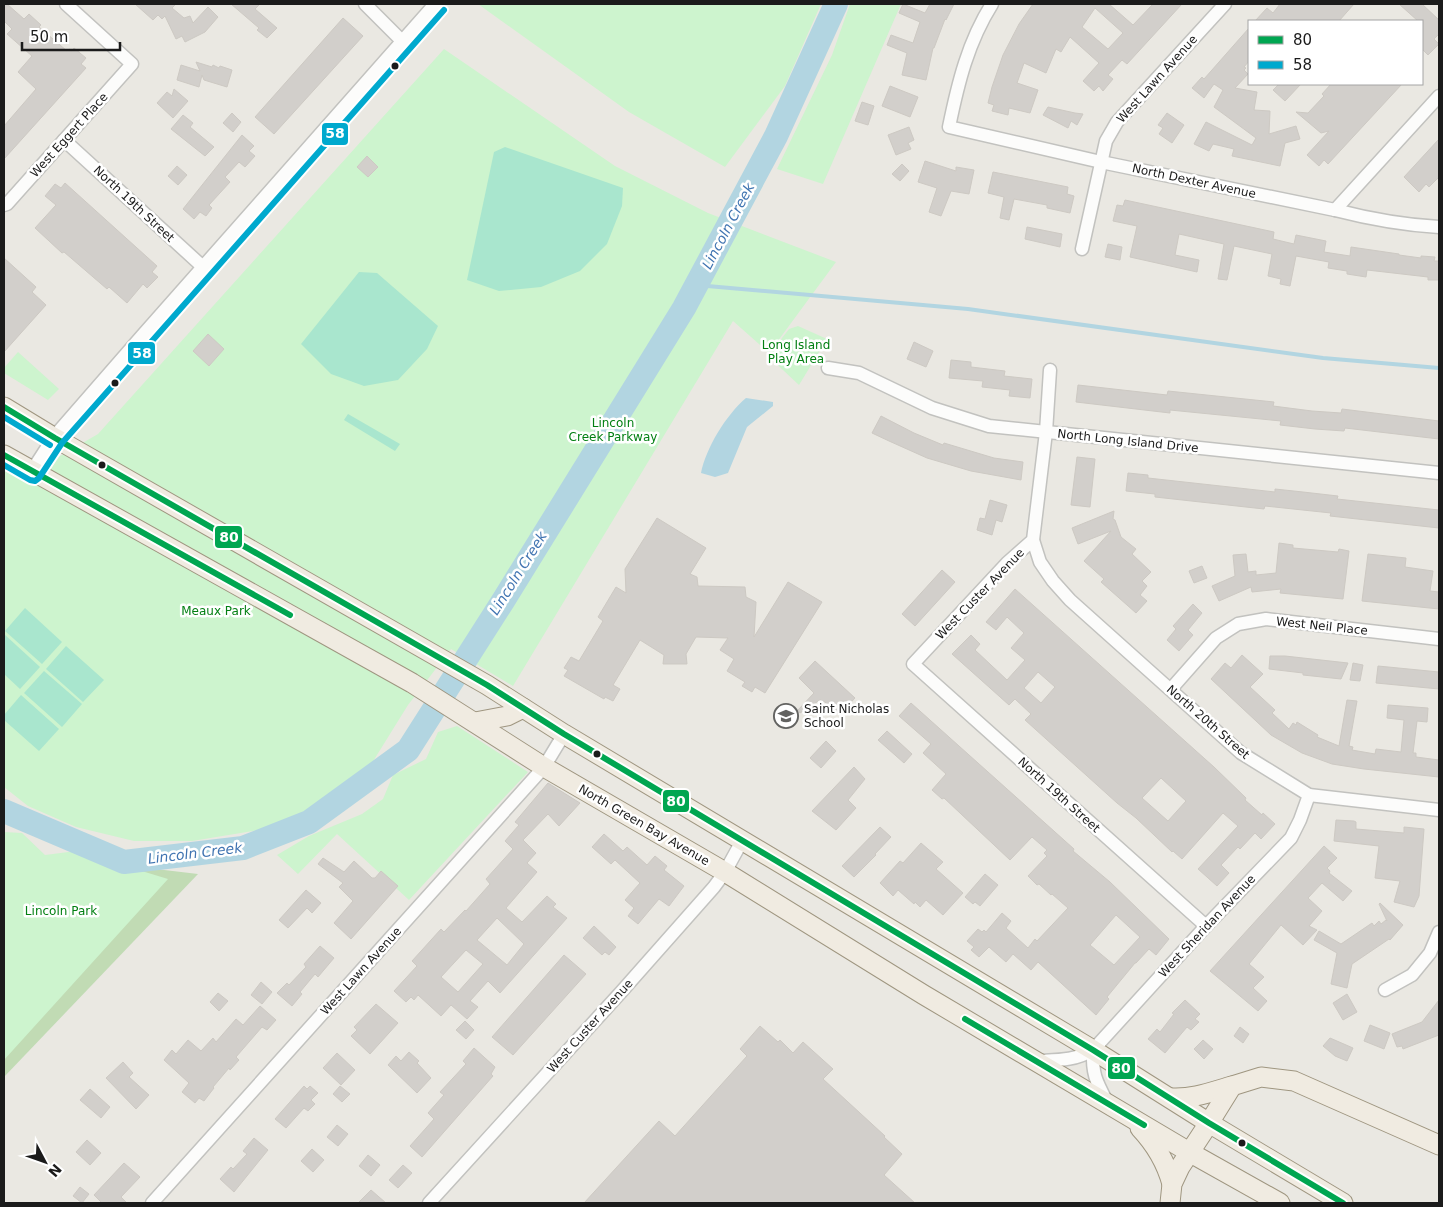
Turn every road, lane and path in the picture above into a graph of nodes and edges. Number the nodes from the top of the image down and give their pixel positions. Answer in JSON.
{"nodes":[{"id":1,"x":66,"y":4,"type":"edge"},
{"id":2,"x":364,"y":4,"type":"edge"},
{"id":3,"x":437,"y":4,"type":"edge"},
{"id":4,"x":992,"y":4,"type":"edge"},
{"id":5,"x":1225,"y":4,"type":"edge"},
{"id":6,"x":403,"y":42,"type":"junction"},
{"id":7,"x":1439,"y":96,"type":"edge"},
{"id":8,"x":64,"y":140,"type":"junction"},
{"id":9,"x":1101,"y":162,"type":"junction"},
{"id":10,"x":4,"y":205,"type":"edge"},
{"id":11,"x":1335,"y":210,"type":"junction"},
{"id":12,"x":1439,"y":227,"type":"edge"},
{"id":13,"x":1082,"y":249,"type":"dead end"},
{"id":14,"x":203,"y":267,"type":"junction"},
{"id":15,"x":828,"y":368,"type":"dead end"},
{"id":16,"x":1050,"y":370,"type":"dead end"},
{"id":17,"x":4,"y":407,"type":"edge"},
{"id":18,"x":1046,"y":432,"type":"junction"},
{"id":19,"x":55,"y":438,"type":"junction"},
{"id":20,"x":4,"y":455,"type":"edge"},
{"id":21,"x":33,"y":472,"type":"junction"},
{"id":22,"x":1439,"y":473,"type":"edge"},
{"id":23,"x":1033,"y":540,"type":"junction"},
{"id":24,"x":1439,"y":639,"type":"edge"},
{"id":25,"x":912,"y":664,"type":"joint"},
{"id":26,"x":1171,"y":689,"type":"junction"},
{"id":27,"x":523,"y":708,"type":"junction"},
{"id":28,"x":471,"y":719,"type":"junction"},
{"id":29,"x":564,"y":734,"type":"junction"},
{"id":30,"x":544,"y":767,"type":"junction"},
{"id":31,"x":1309,"y":795,"type":"junction"},
{"id":32,"x":1439,"y":810,"type":"edge"},
{"id":33,"x":742,"y":841,"type":"junction"},
{"id":34,"x":725,"y":872,"type":"junction"},
{"id":35,"x":1206,"y":926,"type":"junction"},
{"id":36,"x":1439,"y":932,"type":"edge"},
{"id":37,"x":1385,"y":990,"type":"dead end"},
{"id":38,"x":1094,"y":1050,"type":"junction"},
{"id":39,"x":1035,"y":1061,"type":"junction"},
{"id":40,"x":1232,"y":1086,"type":"junction"},
{"id":41,"x":1172,"y":1098,"type":"junction"},
{"id":42,"x":1107,"y":1103,"type":"junction"},
{"id":43,"x":1127,"y":1115,"type":"junction"},
{"id":44,"x":1209,"y":1123,"type":"junction"},
{"id":45,"x":1439,"y":1145,"type":"edge"},
{"id":46,"x":1189,"y":1152,"type":"junction"},
{"id":47,"x":1172,"y":1184,"type":"junction"},
{"id":48,"x":152,"y":1203,"type":"edge"},
{"id":49,"x":429,"y":1203,"type":"edge"},
{"id":50,"x":1170,"y":1203,"type":"edge"},
{"id":51,"x":1280,"y":1203,"type":"edge"},
{"id":52,"x":1343,"y":1203,"type":"edge"}],
"edges":[{"from":1,"to":8,"type":"street","name":"West Eggert Place"},
{"from":2,"to":6,"type":"street"},
{"from":3,"to":6,"type":"street"},
{"from":4,"to":9,"type":"street","name":"North Dexter Avenue"},
{"from":5,"to":9,"type":"street","name":"West Lawn Avenue"},
{"from":6,"to":14,"type":"street"},
{"from":7,"to":11,"type":"street"},
{"from":8,"to":10,"type":"street","name":"West Eggert Place"},
{"from":8,"to":14,"type":"street","name":"North 19th Street"},
{"from":9,"to":11,"type":"street","name":"North Dexter Avenue"},
{"from":9,"to":13,"type":"street","name":"West Lawn Avenue"},
{"from":11,"to":12,"type":"street","name":"North Dexter Avenue"},
{"from":14,"to":19,"type":"street"},
{"from":15,"to":18,"type":"street","name":"North Long Island Drive"},
{"from":16,"to":18,"type":"street","name":"West Custer Avenue"},
{"from":17,"to":19,"type":"main road"},
{"from":18,"to":22,"type":"street","name":"North Long Island Drive"},
{"from":18,"to":23,"type":"street","name":"West Custer Avenue"},
{"from":19,"to":21,"type":"street"},
{"from":19,"to":27,"type":"main road"},
{"from":20,"to":21,"type":"main road","name":"North Green Bay Avenue"},
{"from":21,"to":28,"type":"main road","name":"North Green Bay Avenue"},
{"from":23,"to":25,"type":"street","name":"West Custer Avenue"},
{"from":23,"to":26,"type":"street","name":"North 20th Street"},
{"from":24,"to":26,"type":"street","name":"West Neil Place"},
{"from":25,"to":35,"type":"street","name":"North 19th Street"},
{"from":26,"to":31,"type":"street","name":"North 20th Street"},
{"from":27,"to":28,"type":"main road"},
{"from":27,"to":29,"type":"main road"},
{"from":28,"to":30,"type":"main road","name":"North Green Bay Avenue"},
{"from":29,"to":30,"type":"street","name":"West Lawn Avenue"},
{"from":29,"to":33,"type":"main road"},
{"from":30,"to":34,"type":"main road","name":"North Green Bay Avenue"},
{"from":30,"to":48,"type":"street","name":"West Lawn Avenue"},
{"from":31,"to":32,"type":"street","name":"North 20th Street"},
{"from":31,"to":35,"type":"street","name":"West Sheridan Avenue"},
{"from":33,"to":34,"type":"street","name":"West Custer Avenue"},
{"from":33,"to":38,"type":"main road"},
{"from":34,"to":39,"type":"main road","name":"North Green Bay Avenue"},
{"from":34,"to":49,"type":"street","name":"West Custer Avenue"},
{"from":35,"to":38,"type":"street","name":"West Sheridan Avenue"},
{"from":36,"to":37,"type":"street"},
{"from":38,"to":39,"type":"street","name":"West Sheridan Avenue"},
{"from":38,"to":41,"type":"main road"},
{"from":38,"to":42,"type":"street"},
{"from":39,"to":42,"type":"main road","name":"North Green Bay Avenue"},
{"from":40,"to":41,"type":"main road"},
{"from":40,"to":44,"type":"main road"},
{"from":40,"to":45,"type":"main road"},
{"from":41,"to":44,"type":"main road"},
{"from":42,"to":43,"type":"main road","name":"North Green Bay Avenue"},
{"from":43,"to":46,"type":"main road","name":"North Green Bay Avenue"},
{"from":43,"to":47,"type":"main road"},
{"from":44,"to":46,"type":"main road"},
{"from":44,"to":52,"type":"main road"},
{"from":46,"to":47,"type":"main road"},
{"from":46,"to":51,"type":"main road","name":"North Green Bay Avenue"},
{"from":47,"to":50,"type":"main road"}]}
